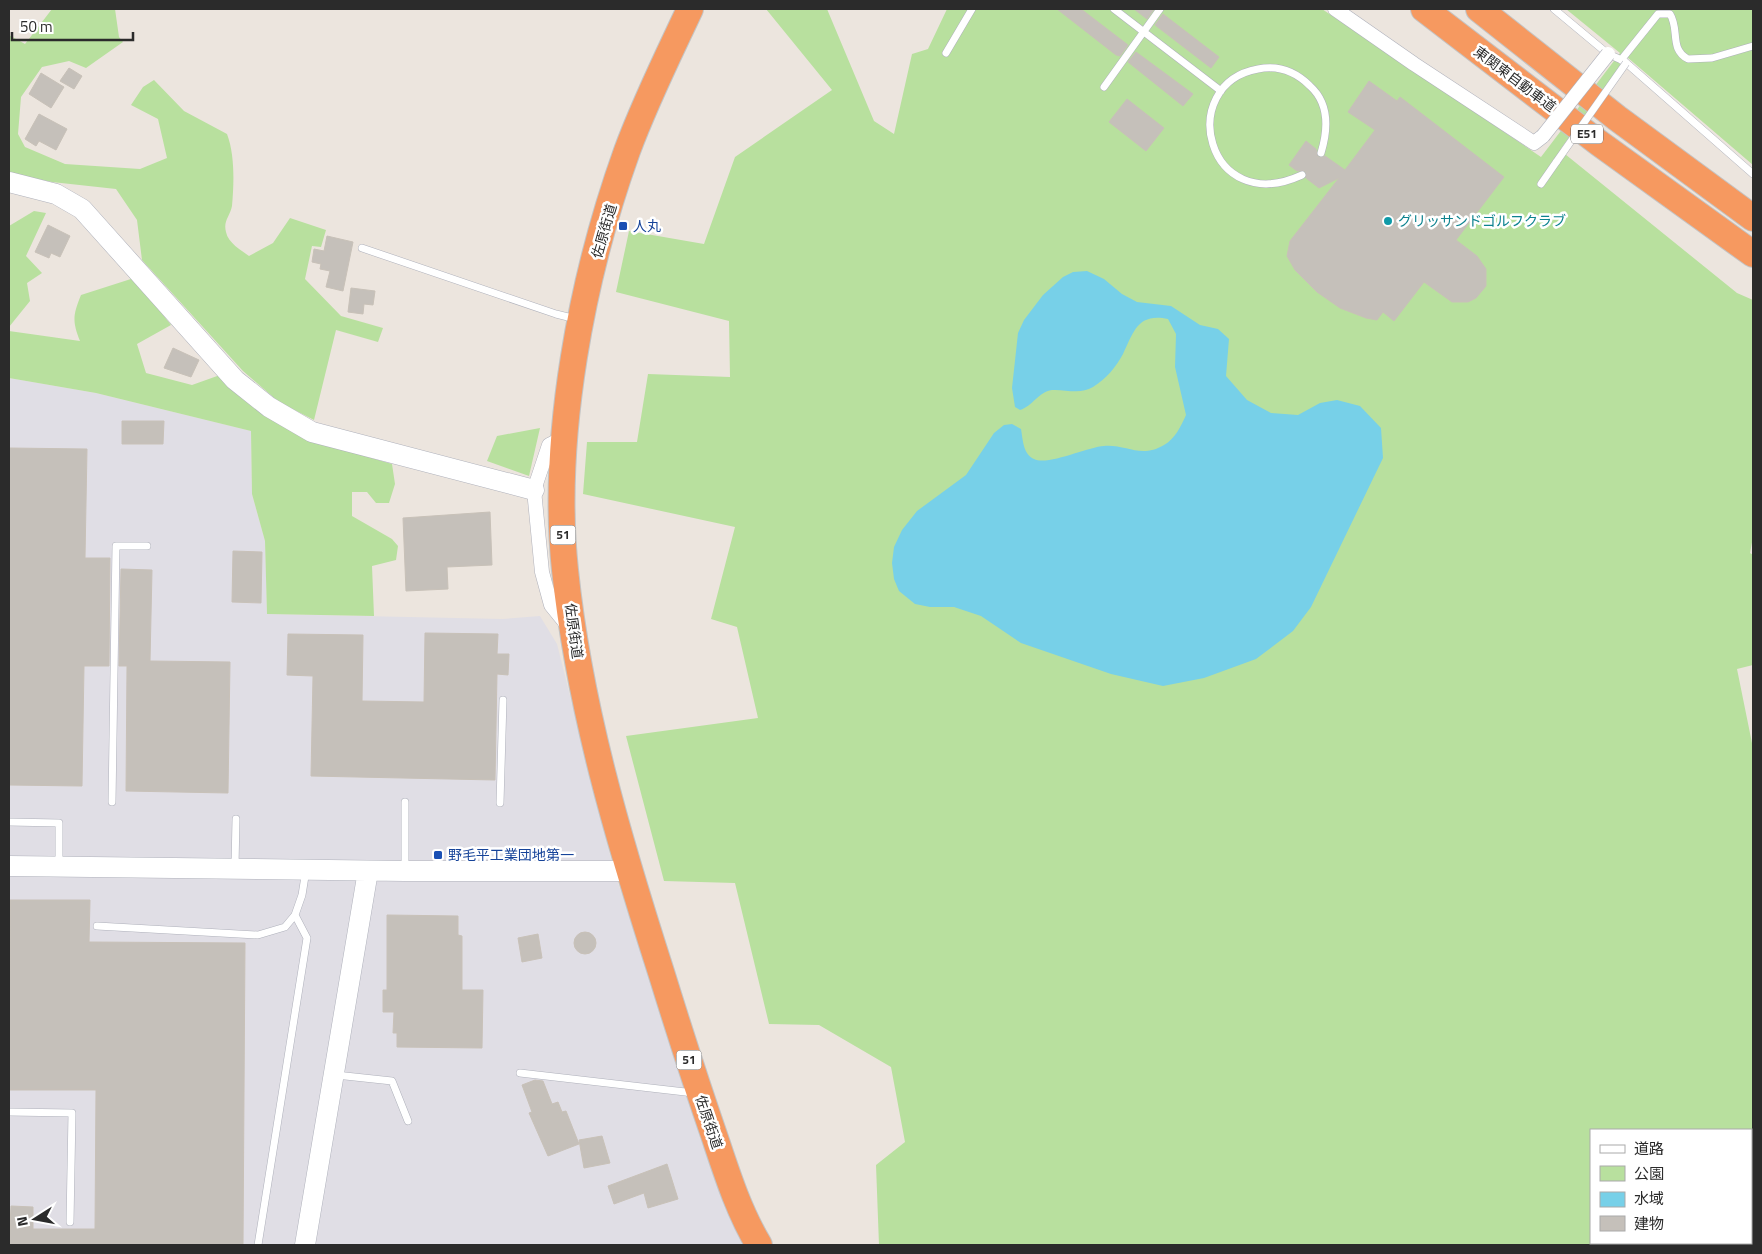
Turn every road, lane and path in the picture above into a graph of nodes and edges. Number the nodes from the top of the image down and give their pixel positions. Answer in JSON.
{"nodes":[{"id":1,"x":690,"y":9,"type":"edge"},
{"id":2,"x":972,"y":9,"type":"edge"},
{"id":3,"x":1114,"y":9,"type":"edge"},
{"id":4,"x":1160,"y":9,"type":"edge"},
{"id":5,"x":1335,"y":9,"type":"edge"},
{"id":6,"x":1424,"y":9,"type":"edge"},
{"id":7,"x":1479,"y":9,"type":"edge"},
{"id":8,"x":1554,"y":9,"type":"edge"},
{"id":9,"x":1144,"y":32,"type":"junction"},
{"id":10,"x":1753,"y":46,"type":"edge"},
{"id":11,"x":946,"y":54,"type":"dead end"},
{"id":12,"x":1618,"y":59,"type":"junction"},
{"id":13,"x":1104,"y":87,"type":"dead end"},
{"id":14,"x":1221,"y":91,"type":"junction"},
{"id":15,"x":1321,"y":153,"type":"dead end"},
{"id":16,"x":1753,"y":174,"type":"edge"},
{"id":17,"x":1302,"y":175,"type":"dead end"},
{"id":18,"x":9,"y":182,"type":"edge"},
{"id":19,"x":1541,"y":184,"type":"dead end"},
{"id":20,"x":1753,"y":218,"type":"edge"},
{"id":21,"x":362,"y":248,"type":"dead end"},
{"id":22,"x":1753,"y":254,"type":"edge"},
{"id":23,"x":582,"y":320,"type":"junction"},
{"id":24,"x":565,"y":438,"type":"junction"},
{"id":25,"x":534,"y":490,"type":"junction"},
{"id":26,"x":147,"y":546,"type":"dead end"},
{"id":27,"x":573,"y":632,"type":"junction"},
{"id":28,"x":503,"y":700,"type":"dead end"},
{"id":29,"x":112,"y":802,"type":"dead end"},
{"id":30,"x":405,"y":802,"type":"dead end"},
{"id":31,"x":500,"y":803,"type":"dead end"},
{"id":32,"x":236,"y":819,"type":"dead end"},
{"id":33,"x":9,"y":822,"type":"edge"},
{"id":34,"x":9,"y":866,"type":"edge"},
{"id":35,"x":59,"y":867,"type":"junction"},
{"id":36,"x":235,"y":869,"type":"junction"},
{"id":37,"x":306,"y":870,"type":"junction"},
{"id":38,"x":368,"y":871,"type":"junction"},
{"id":39,"x":405,"y":871,"type":"junction"},
{"id":40,"x":629,"y":871,"type":"junction"},
{"id":41,"x":296,"y":915,"type":"junction"},
{"id":42,"x":97,"y":926,"type":"dead end"},
{"id":43,"x":520,"y":1074,"type":"dead end"},
{"id":44,"x":335,"y":1075,"type":"junction"},
{"id":45,"x":699,"y":1093,"type":"junction"},
{"id":46,"x":9,"y":1112,"type":"edge"},
{"id":47,"x":408,"y":1121,"type":"dead end"},
{"id":48,"x":70,"y":1222,"type":"dead end"},
{"id":49,"x":258,"y":1245,"type":"edge"},
{"id":50,"x":305,"y":1245,"type":"edge"},
{"id":51,"x":759,"y":1245,"type":"edge"}],
"edges":[{"from":1,"to":23,"type":"highway","name":"佐原街道","number":"51"},
{"from":2,"to":11,"type":"lane"},
{"from":3,"to":9,"type":"lane"},
{"from":4,"to":9,"type":"lane"},
{"from":5,"to":12,"type":"street","bridge":true},
{"from":6,"to":22,"type":"highway","name":"東関東自動車道","number":"E51"},
{"from":7,"to":20,"type":"highway","number":"E51"},
{"from":8,"to":12,"type":"lane"},
{"from":9,"to":13,"type":"lane"},
{"from":9,"to":14,"type":"lane"},
{"from":10,"to":12,"type":"lane"},
{"from":12,"to":16,"type":"lane"},
{"from":12,"to":19,"type":"lane","bridge":true},
{"from":14,"to":15,"type":"lane"},
{"from":14,"to":17,"type":"lane"},
{"from":18,"to":25,"type":"street"},
{"from":21,"to":23,"type":"lane"},
{"from":23,"to":24,"type":"highway","name":"佐原街道","number":"51"},
{"from":24,"to":25,"type":"street"},
{"from":24,"to":27,"type":"highway","name":"佐原街道","number":"51"},
{"from":25,"to":27,"type":"street"},
{"from":26,"to":29,"type":"lane"},
{"from":27,"to":40,"type":"highway","name":"佐原街道","number":"51"},
{"from":28,"to":31,"type":"lane"},
{"from":30,"to":39,"type":"lane"},
{"from":32,"to":36,"type":"lane"},
{"from":33,"to":35,"type":"lane"},
{"from":34,"to":35,"type":"street"},
{"from":35,"to":36,"type":"street"},
{"from":36,"to":37,"type":"street"},
{"from":37,"to":38,"type":"street"},
{"from":37,"to":41,"type":"lane"},
{"from":38,"to":39,"type":"street"},
{"from":38,"to":44,"type":"street"},
{"from":39,"to":40,"type":"street"},
{"from":40,"to":45,"type":"highway","name":"佐原街道","number":"51"},
{"from":41,"to":42,"type":"lane"},
{"from":41,"to":49,"type":"lane"},
{"from":43,"to":45,"type":"lane"},
{"from":44,"to":47,"type":"lane"},
{"from":44,"to":50,"type":"street"},
{"from":45,"to":51,"type":"highway","name":"佐原街道","number":"51"},
{"from":46,"to":48,"type":"lane"}]}
